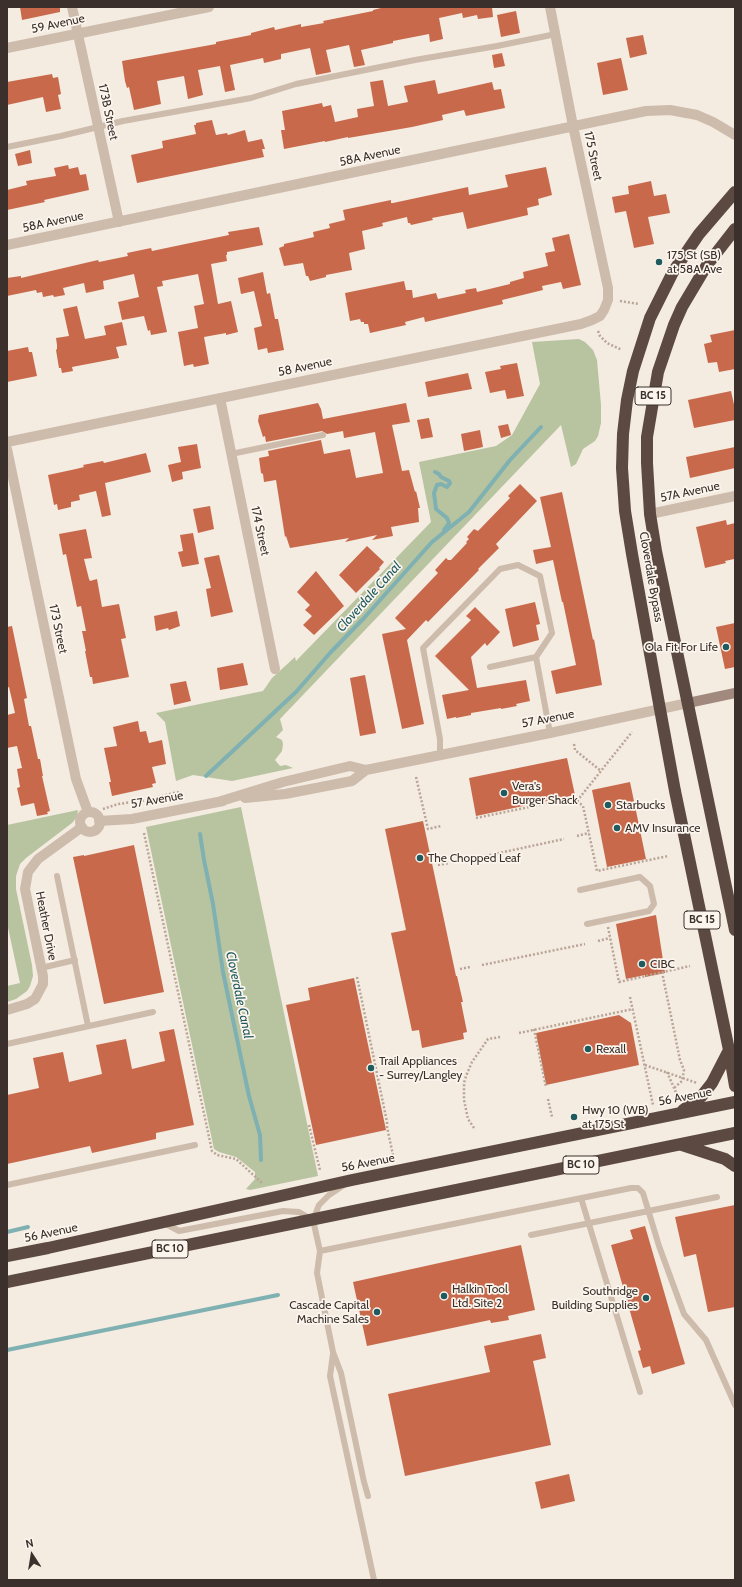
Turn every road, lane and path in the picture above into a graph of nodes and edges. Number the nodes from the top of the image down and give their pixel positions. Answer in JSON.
{"nodes":[{"id":1,"x":72,"y":7,"type":"edge"},
{"id":2,"x":209,"y":7,"type":"edge"},
{"id":3,"x":550,"y":7,"type":"edge"},
{"id":4,"x":78,"y":34,"type":"junction"},
{"id":5,"x":556,"y":34,"type":"junction"},
{"id":6,"x":7,"y":48,"type":"edge"},
{"id":7,"x":98,"y":126,"type":"junction"},
{"id":8,"x":573,"y":126,"type":"junction"},
{"id":9,"x":735,"y":135,"type":"edge"},
{"id":10,"x":7,"y":147,"type":"edge"},
{"id":11,"x":735,"y":192,"type":"edge"},
{"id":12,"x":119,"y":222,"type":"junction"},
{"id":13,"x":735,"y":229,"type":"edge"},
{"id":14,"x":7,"y":245,"type":"edge"},
{"id":15,"x":620,"y":302,"type":"dead end"},
{"id":16,"x":639,"y":304,"type":"dead end"},
{"id":17,"x":604,"y":310,"type":"joint"},
{"id":18,"x":598,"y":331,"type":"dead end"},
{"id":19,"x":622,"y":350,"type":"dead end"},
{"id":20,"x":220,"y":398,"type":"junction"},
{"id":21,"x":323,"y":436,"type":"dead end"},
{"id":22,"x":7,"y":442,"type":"edge"},
{"id":23,"x":7,"y":449,"type":"edge"},
{"id":24,"x":231,"y":454,"type":"junction"},
{"id":25,"x":735,"y":496,"type":"edge"},
{"id":26,"x":650,"y":514,"type":"junction"},
{"id":27,"x":536,"y":657,"type":"junction"},
{"id":28,"x":490,"y":667,"type":"dead end"},
{"id":29,"x":275,"y":669,"type":"dead end"},
{"id":30,"x":735,"y":693,"type":"edge"},
{"id":31,"x":688,"y":703,"type":"junction"},
{"id":32,"x":660,"y":709,"type":"junction"},
{"id":33,"x":632,"y":732,"type":"dead end"},
{"id":34,"x":550,"y":733,"type":"junction"},
{"id":35,"x":574,"y":744,"type":"dead end"},
{"id":36,"x":440,"y":755,"type":"junction"},
{"id":37,"x":366,"y":770,"type":"junction"},
{"id":38,"x":601,"y":771,"type":"junction"},
{"id":39,"x":416,"y":777,"type":"dead end"},
{"id":40,"x":181,"y":792,"type":"dead end"},
{"id":41,"x":577,"y":801,"type":"junction"},
{"id":42,"x":218,"y":802,"type":"junction"},
{"id":43,"x":101,"y":810,"type":"dead end"},
{"id":44,"x":88,"y":812,"type":"junction"},
{"id":45,"x":476,"y":818,"type":"dead end"},
{"id":46,"x":99,"y":820,"type":"junction"},
{"id":47,"x":441,"y":826,"type":"dead end"},
{"id":48,"x":82,"y":827,"type":"junction"},
{"id":49,"x":144,"y":833,"type":"dead end"},
{"id":50,"x":589,"y":833,"type":"junction"},
{"id":51,"x":577,"y":836,"type":"dead end"},
{"id":52,"x":564,"y":839,"type":"dead end"},
{"id":53,"x":668,"y":856,"type":"dead end"},
{"id":54,"x":462,"y":861,"type":"dead end"},
{"id":55,"x":449,"y":863,"type":"dead end"},
{"id":56,"x":438,"y":865,"type":"dead end"},
{"id":57,"x":57,"y":876,"type":"dead end"},
{"id":58,"x":580,"y":890,"type":"dead end"},
{"id":59,"x":587,"y":924,"type":"dead end"},
{"id":60,"x":608,"y":924,"type":"dead end"},
{"id":61,"x":735,"y":930,"type":"edge"},
{"id":62,"x":610,"y":938,"type":"junction"},
{"id":63,"x":598,"y":941,"type":"dead end"},
{"id":64,"x":585,"y":944,"type":"dead end"},
{"id":65,"x":75,"y":960,"type":"junction"},
{"id":66,"x":482,"y":965,"type":"dead end"},
{"id":67,"x":690,"y":966,"type":"dead end"},
{"id":68,"x":470,"y":967,"type":"dead end"},
{"id":69,"x":41,"y":968,"type":"junction"},
{"id":70,"x":460,"y":969,"type":"dead end"},
{"id":71,"x":662,"y":972,"type":"junction"},
{"id":72,"x":357,"y":977,"type":"dead end"},
{"id":73,"x":630,"y":997,"type":"dead end"},
{"id":74,"x":633,"y":1009,"type":"junction"},
{"id":75,"x":7,"y":1010,"type":"edge"},
{"id":76,"x":153,"y":1012,"type":"dead end"},
{"id":77,"x":88,"y":1026,"type":"junction"},
{"id":78,"x":534,"y":1029,"type":"junction"},
{"id":79,"x":519,"y":1033,"type":"dead end"},
{"id":80,"x":500,"y":1036,"type":"dead end"},
{"id":81,"x":7,"y":1044,"type":"edge"},
{"id":82,"x":729,"y":1050,"type":"junction"},
{"id":83,"x":645,"y":1064,"type":"junction"},
{"id":84,"x":667,"y":1072,"type":"junction"},
{"id":85,"x":683,"y":1078,"type":"junction"},
{"id":86,"x":697,"y":1083,"type":"dead end"},
{"id":87,"x":735,"y":1086,"type":"edge"},
{"id":88,"x":546,"y":1087,"type":"dead end"},
{"id":89,"x":674,"y":1088,"type":"junction"},
{"id":90,"x":678,"y":1097,"type":"dead end"},
{"id":91,"x":548,"y":1099,"type":"dead end"},
{"id":92,"x":735,"y":1102,"type":"edge"},
{"id":93,"x":653,"y":1105,"type":"dead end"},
{"id":94,"x":680,"y":1112,"type":"junction"},
{"id":95,"x":552,"y":1117,"type":"dead end"},
{"id":96,"x":310,"y":1125,"type":"dead end"},
{"id":97,"x":474,"y":1128,"type":"dead end"},
{"id":98,"x":735,"y":1132,"type":"edge"},
{"id":99,"x":681,"y":1144,"type":"junction"},
{"id":100,"x":195,"y":1145,"type":"dead end"},
{"id":101,"x":393,"y":1155,"type":"dead end"},
{"id":102,"x":735,"y":1166,"type":"edge"},
{"id":103,"x":320,"y":1170,"type":"dead end"},
{"id":104,"x":352,"y":1180,"type":"junction"},
{"id":105,"x":262,"y":1183,"type":"dead end"},
{"id":106,"x":7,"y":1185,"type":"edge"},
{"id":107,"x":717,"y":1197,"type":"dead end"},
{"id":108,"x":581,"y":1198,"type":"junction"},
{"id":109,"x":648,"y":1210,"type":"junction"},
{"id":110,"x":313,"y":1220,"type":"junction"},
{"id":111,"x":163,"y":1222,"type":"junction"},
{"id":112,"x":588,"y":1223,"type":"junction"},
{"id":113,"x":531,"y":1235,"type":"dead end"},
{"id":114,"x":320,"y":1251,"type":"junction"},
{"id":115,"x":7,"y":1256,"type":"edge"},
{"id":116,"x":7,"y":1282,"type":"edge"},
{"id":117,"x":333,"y":1352,"type":"junction"},
{"id":118,"x":640,"y":1392,"type":"dead end"},
{"id":119,"x":735,"y":1405,"type":"edge"},
{"id":120,"x":368,"y":1496,"type":"dead end"},
{"id":121,"x":374,"y":1580,"type":"edge"}],
"edges":[{"from":1,"to":4,"type":"street","name":"173B Street"},
{"from":2,"to":4,"type":"street","name":"59 Avenue"},
{"from":3,"to":5,"type":"street","name":"175 Street"},
{"from":4,"to":6,"type":"street","name":"59 Avenue"},
{"from":4,"to":7,"type":"street","name":"173B Street"},
{"from":5,"to":7,"type":"lane"},
{"from":5,"to":8,"type":"street","name":"175 Street"},
{"from":7,"to":10,"type":"lane"},
{"from":7,"to":12,"type":"street","name":"173B Street"},
{"from":8,"to":9,"type":"street","name":"58A Avenue"},
{"from":8,"to":12,"type":"street","name":"58A Avenue"},
{"from":8,"to":17,"type":"street","name":"175 Street"},
{"from":11,"to":32,"type":"highway","name":"Cloverdale Bypass","number":"BC 15"},
{"from":12,"to":14,"type":"street","name":"58A Avenue"},
{"from":13,"to":26,"type":"highway","name":"Cloverdale Bypass","number":"BC 15"},
{"from":15,"to":16,"type":"path"},
{"from":17,"to":20,"type":"street","name":"58 Avenue"},
{"from":18,"to":19,"type":"path"},
{"from":20,"to":22,"type":"street","name":"58 Avenue"},
{"from":20,"to":24,"type":"street","name":"174 Street"},
{"from":21,"to":24,"type":"lane"},
{"from":23,"to":44,"type":"street","name":"173 Street"},
{"from":24,"to":29,"type":"street","name":"174 Street"},
{"from":25,"to":26,"type":"street","name":"57A Avenue"},
{"from":26,"to":31,"type":"highway","name":"Cloverdale Bypass","number":"BC 15"},
{"from":27,"to":28,"type":"lane"},
{"from":27,"to":34,"type":"lane"},
{"from":27,"to":36,"type":"lane"},
{"from":30,"to":31,"type":"street","name":"57 Avenue"},
{"from":31,"to":32,"type":"street","name":"57 Avenue"},
{"from":31,"to":61,"type":"highway","name":"Cloverdale Bypass","number":"BC 15"},
{"from":32,"to":34,"type":"street","name":"57 Avenue"},
{"from":32,"to":82,"type":"highway","name":"Cloverdale Bypass","number":"BC 15"},
{"from":33,"to":38,"type":"path"},
{"from":34,"to":36,"type":"street","name":"57 Avenue"},
{"from":35,"to":38,"type":"path"},
{"from":36,"to":37,"type":"street","name":"57 Avenue"},
{"from":37,"to":42,"type":"street","name":"57 Avenue"},
{"from":37,"to":42,"type":"street","name":"57 Avenue"},
{"from":38,"to":41,"type":"path"},
{"from":39,"to":47,"type":"path"},
{"from":40,"to":43,"type":"path"},
{"from":41,"to":45,"type":"path"},
{"from":41,"to":50,"type":"path"},
{"from":42,"to":46,"type":"street","name":"57 Avenue"},
{"from":44,"to":46,"type":"street"},
{"from":44,"to":48,"type":"street"},
{"from":46,"to":48,"type":"street"},
{"from":48,"to":69,"type":"street","name":"Heather Drive"},
{"from":49,"to":105,"type":"path"},
{"from":50,"to":51,"type":"path"},
{"from":50,"to":53,"type":"path"},
{"from":52,"to":54,"type":"path"},
{"from":55,"to":56,"type":"path"},
{"from":57,"to":65,"type":"lane"},
{"from":58,"to":59,"type":"lane"},
{"from":60,"to":62,"type":"path"},
{"from":62,"to":63,"type":"path"},
{"from":62,"to":71,"type":"path"},
{"from":64,"to":66,"type":"path"},
{"from":65,"to":69,"type":"lane"},
{"from":65,"to":77,"type":"lane"},
{"from":67,"to":71,"type":"path"},
{"from":68,"to":70,"type":"path"},
{"from":69,"to":75,"type":"street","name":"Heather Drive"},
{"from":71,"to":85,"type":"path"},
{"from":72,"to":101,"type":"path"},
{"from":73,"to":74,"type":"path"},
{"from":74,"to":78,"type":"path"},
{"from":74,"to":83,"type":"path"},
{"from":76,"to":77,"type":"lane"},
{"from":77,"to":81,"type":"lane"},
{"from":78,"to":79,"type":"path"},
{"from":78,"to":88,"type":"path"},
{"from":80,"to":97,"type":"path"},
{"from":82,"to":87,"type":"highway","name":"Cloverdale Bypass","number":"BC 15"},
{"from":82,"to":94,"type":"highway"},
{"from":83,"to":84,"type":"path"},
{"from":83,"to":93,"type":"path"},
{"from":84,"to":85,"type":"path"},
{"from":84,"to":89,"type":"path"},
{"from":85,"to":86,"type":"path"},
{"from":85,"to":89,"type":"path"},
{"from":89,"to":90,"type":"path"},
{"from":91,"to":95,"type":"path"},
{"from":92,"to":94,"type":"highway","name":"56 Avenue","number":"BC 10"},
{"from":94,"to":104,"type":"highway","name":"56 Avenue","number":"BC 10"},
{"from":96,"to":103,"type":"path"},
{"from":98,"to":99,"type":"highway","number":"BC 10"},
{"from":99,"to":102,"type":"highway"},
{"from":99,"to":110,"type":"highway","number":"BC 10"},
{"from":100,"to":106,"type":"lane"},
{"from":104,"to":110,"type":"lane"},
{"from":104,"to":111,"type":"highway","name":"56 Avenue","number":"BC 10"},
{"from":107,"to":109,"type":"lane"},
{"from":108,"to":109,"type":"lane"},
{"from":108,"to":112,"type":"lane"},
{"from":108,"to":114,"type":"lane"},
{"from":109,"to":112,"type":"lane"},
{"from":109,"to":119,"type":"lane"},
{"from":110,"to":111,"type":"lane"},
{"from":110,"to":114,"type":"lane"},
{"from":110,"to":116,"type":"highway","number":"BC 10"},
{"from":111,"to":115,"type":"highway","name":"56 Avenue","number":"BC 10"},
{"from":112,"to":113,"type":"lane"},
{"from":112,"to":118,"type":"lane"},
{"from":114,"to":117,"type":"lane"},
{"from":117,"to":120,"type":"lane"},
{"from":117,"to":121,"type":"lane"}]}
